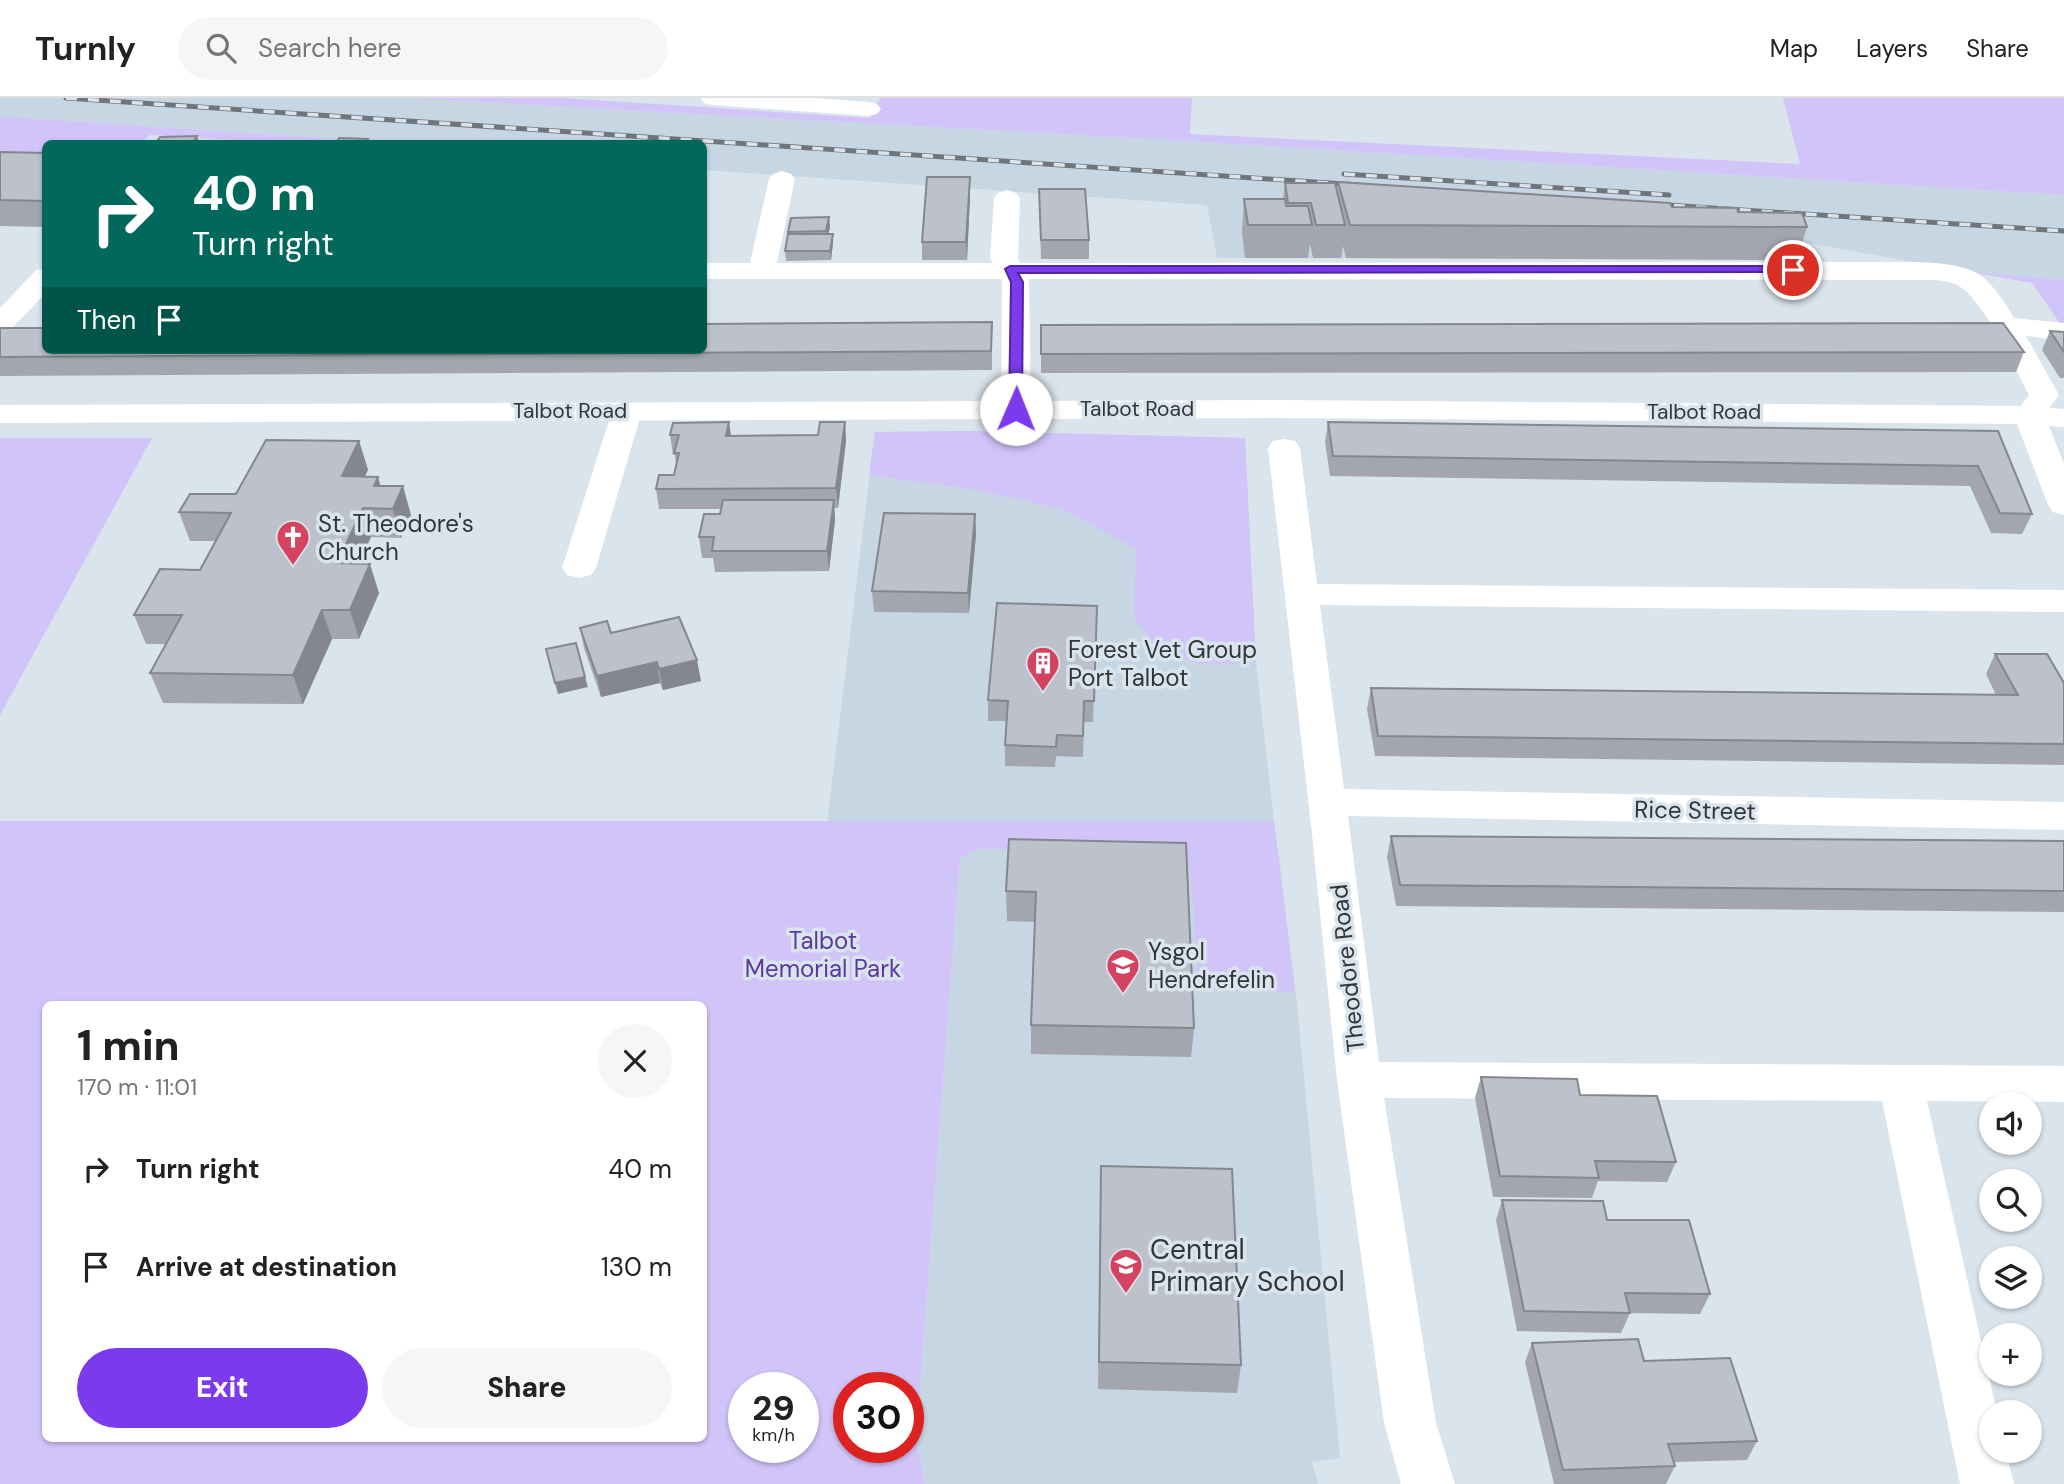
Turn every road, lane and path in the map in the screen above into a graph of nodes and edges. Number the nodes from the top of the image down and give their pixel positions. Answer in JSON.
{"nodes":[{"id":1,"x":712,"y":98,"type":"edge"},
{"id":2,"x":869,"y":109,"type":"dead end"},
{"id":3,"x":782,"y":179,"type":"dead end"},
{"id":4,"x":1007,"y":198,"type":"dead end"},
{"id":5,"x":1010,"y":269,"type":"junction"},
{"id":6,"x":762,"y":270,"type":"junction"},
{"id":7,"x":707,"y":271,"type":"edge"},
{"id":8,"x":42,"y":279,"type":"edge"},
{"id":9,"x":0,"y":324,"type":"edge"},
{"id":10,"x":2004,"y":325,"type":"junction"},
{"id":11,"x":2064,"y":332,"type":"edge"},
{"id":12,"x":1016,"y":409,"type":"junction"},
{"id":13,"x":627,"y":411,"type":"junction"},
{"id":14,"x":0,"y":414,"type":"edge"},
{"id":15,"x":2029,"y":415,"type":"junction"},
{"id":16,"x":2064,"y":418,"type":"edge"},
{"id":17,"x":1284,"y":448,"type":"dead end"},
{"id":18,"x":2064,"y":505,"type":"edge"},
{"id":19,"x":579,"y":568,"type":"dead end"},
{"id":20,"x":1301,"y":593,"type":"junction"},
{"id":21,"x":2064,"y":601,"type":"edge"},
{"id":22,"x":1326,"y":803,"type":"junction"},
{"id":23,"x":2064,"y":816,"type":"edge"},
{"id":24,"x":1359,"y":1080,"type":"junction"},
{"id":25,"x":1900,"y":1081,"type":"junction"},
{"id":26,"x":2064,"y":1084,"type":"edge"},
{"id":27,"x":1428,"y":1484,"type":"edge"},
{"id":28,"x":1987,"y":1484,"type":"edge"}],
"edges":[{"from":1,"to":2,"type":"main road"},
{"from":3,"to":6,"type":"main road"},
{"from":4,"to":5,"type":"main road"},
{"from":5,"to":6,"type":"main road"},
{"from":5,"to":10,"type":"main road"},
{"from":5,"to":12,"type":"main road"},
{"from":6,"to":7,"type":"main road"},
{"from":8,"to":9,"type":"main road"},
{"from":10,"to":11,"type":"main road"},
{"from":10,"to":15,"type":"main road"},
{"from":12,"to":13,"type":"main road","name":"Talbot Road"},
{"from":12,"to":15,"type":"main road","name":"Talbot Road"},
{"from":13,"to":14,"type":"main road","name":"Talbot Road"},
{"from":13,"to":19,"type":"main road"},
{"from":15,"to":16,"type":"main road","name":"Talbot Road"},
{"from":15,"to":18,"type":"main road"},
{"from":17,"to":20,"type":"main road","name":"Theodore Road"},
{"from":20,"to":21,"type":"main road"},
{"from":20,"to":22,"type":"main road","name":"Theodore Road"},
{"from":22,"to":23,"type":"main road","name":"Rice Street"},
{"from":22,"to":24,"type":"main road","name":"Theodore Road"},
{"from":24,"to":25,"type":"main road"},
{"from":24,"to":27,"type":"main road","name":"Theodore Road"},
{"from":25,"to":26,"type":"main road"},
{"from":25,"to":28,"type":"main road"}]}
